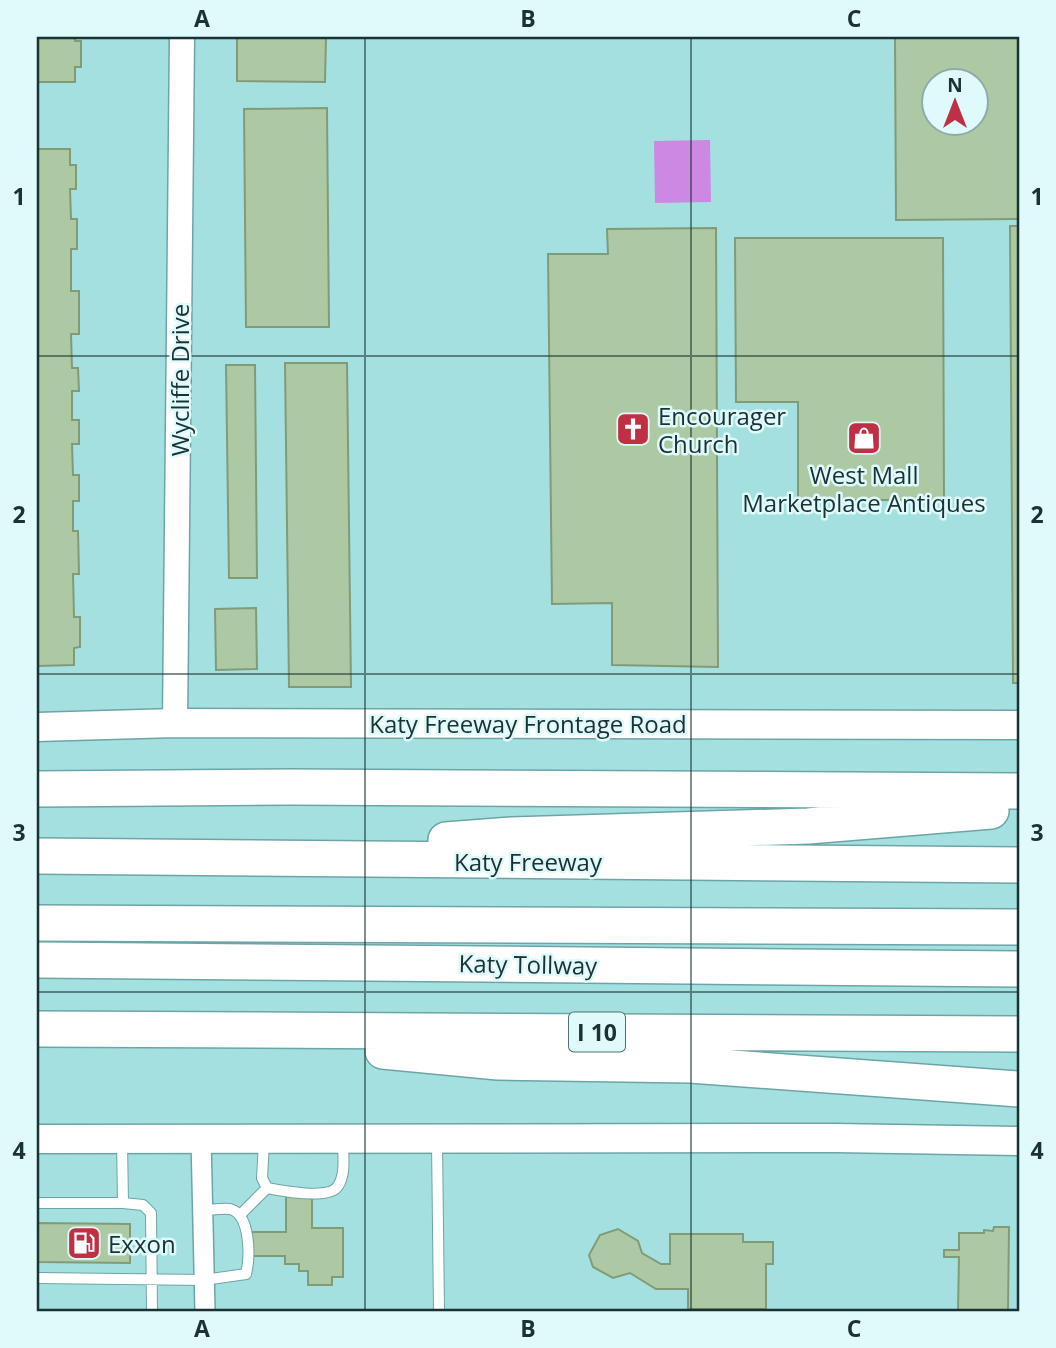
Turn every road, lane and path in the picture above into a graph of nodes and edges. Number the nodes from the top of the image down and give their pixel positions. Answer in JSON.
{"nodes":[{"id":1,"x":182,"y":37,"type":"edge"},
{"id":2,"x":176,"y":723,"type":"junction"},
{"id":3,"x":1019,"y":725,"type":"edge"},
{"id":4,"x":37,"y":727,"type":"edge"},
{"id":5,"x":37,"y":789,"type":"edge"},
{"id":6,"x":1019,"y":791,"type":"edge"},
{"id":7,"x":1019,"y":809,"type":"edge"},
{"id":8,"x":37,"y":856,"type":"edge"},
{"id":9,"x":215,"y":859,"type":"junction"},
{"id":10,"x":1019,"y":865,"type":"edge"},
{"id":11,"x":37,"y":923,"type":"edge"},
{"id":12,"x":1019,"y":928,"type":"edge"},
{"id":13,"x":37,"y":960,"type":"edge"},
{"id":14,"x":1019,"y":969,"type":"edge"},
{"id":15,"x":37,"y":1029,"type":"edge"},
{"id":16,"x":174,"y":1030,"type":"junction"},
{"id":17,"x":1019,"y":1034,"type":"edge"},
{"id":18,"x":1019,"y":1089,"type":"edge"},
{"id":19,"x":201,"y":1138,"type":"junction"},
{"id":20,"x":264,"y":1138,"type":"junction"},
{"id":21,"x":343,"y":1138,"type":"junction"},
{"id":22,"x":437,"y":1138,"type":"junction"},
{"id":23,"x":37,"y":1139,"type":"edge"},
{"id":24,"x":122,"y":1139,"type":"junction"},
{"id":25,"x":1019,"y":1141,"type":"edge"},
{"id":26,"x":267,"y":1188,"type":"junction"},
{"id":27,"x":37,"y":1203,"type":"edge"},
{"id":28,"x":122,"y":1203,"type":"junction"},
{"id":29,"x":202,"y":1210,"type":"junction"},
{"id":30,"x":240,"y":1215,"type":"junction"},
{"id":31,"x":37,"y":1278,"type":"edge"},
{"id":32,"x":152,"y":1279,"type":"junction"},
{"id":33,"x":204,"y":1280,"type":"junction"},
{"id":34,"x":152,"y":1311,"type":"edge"},
{"id":35,"x":205,"y":1311,"type":"edge"},
{"id":36,"x":439,"y":1311,"type":"edge"}],
"edges":[{"from":1,"to":2,"type":"street","name":"Wycliffe Drive"},
{"from":2,"to":3,"type":"main road","name":"Katy Freeway Frontage Road"},
{"from":2,"to":4,"type":"main road","name":"Katy Freeway Frontage Road"},
{"from":5,"to":6,"type":"highway"},
{"from":7,"to":9,"type":"highway"},
{"from":8,"to":9,"type":"highway","name":"Katy Freeway"},
{"from":9,"to":10,"type":"highway","name":"Katy Freeway"},
{"from":11,"to":12,"type":"highway","name":"Katy Tollway"},
{"from":13,"to":14,"type":"highway","name":"Katy Tollway"},
{"from":15,"to":16,"type":"highway","number":"I 10"},
{"from":16,"to":17,"type":"highway","number":"I 10"},
{"from":16,"to":18,"type":"highway"},
{"from":19,"to":20,"type":"main road"},
{"from":19,"to":24,"type":"main road"},
{"from":19,"to":29,"type":"street"},
{"from":20,"to":21,"type":"main road"},
{"from":20,"to":26,"type":"lane"},
{"from":21,"to":22,"type":"main road"},
{"from":21,"to":26,"type":"lane"},
{"from":22,"to":25,"type":"main road"},
{"from":22,"to":36,"type":"lane"},
{"from":23,"to":24,"type":"main road"},
{"from":24,"to":28,"type":"lane"},
{"from":26,"to":30,"type":"lane"},
{"from":27,"to":28,"type":"lane"},
{"from":28,"to":32,"type":"lane"},
{"from":29,"to":30,"type":"lane"},
{"from":29,"to":33,"type":"street"},
{"from":30,"to":33,"type":"lane"},
{"from":31,"to":32,"type":"lane"},
{"from":32,"to":33,"type":"lane"},
{"from":32,"to":34,"type":"lane"},
{"from":33,"to":35,"type":"street"}]}
